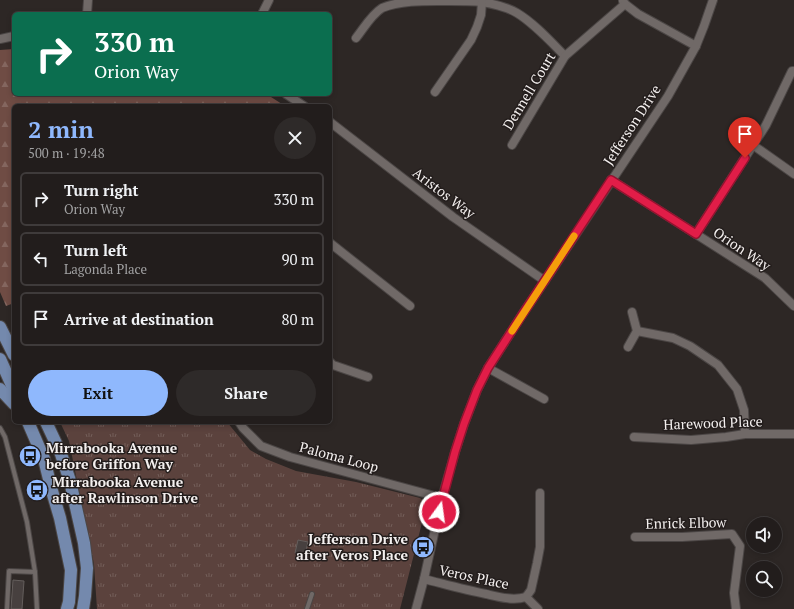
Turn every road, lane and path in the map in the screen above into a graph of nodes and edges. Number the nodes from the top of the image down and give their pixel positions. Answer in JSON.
{"nodes":[{"id":1,"x":88,"y":0,"type":"edge"},
{"id":2,"x":269,"y":0,"type":"edge"},
{"id":3,"x":713,"y":0,"type":"edge"},
{"id":4,"x":482,"y":2,"type":"junction"},
{"id":5,"x":624,"y":2,"type":"edge"},
{"id":6,"x":87,"y":12,"type":"edge"},
{"id":7,"x":263,"y":12,"type":"edge"},
{"id":8,"x":0,"y":36,"type":"edge"},
{"id":9,"x":12,"y":36,"type":"edge"},
{"id":10,"x":356,"y":38,"type":"dead end"},
{"id":11,"x":696,"y":46,"type":"junction"},
{"id":12,"x":565,"y":56,"type":"junction"},
{"id":13,"x":794,"y":71,"type":"edge"},
{"id":14,"x":435,"y":92,"type":"dead end"},
{"id":15,"x":289,"y":96,"type":"edge"},
{"id":16,"x":301,"y":104,"type":"edge"},
{"id":17,"x":332,"y":124,"type":"edge"},
{"id":18,"x":512,"y":145,"type":"dead end"},
{"id":19,"x":753,"y":145,"type":"junction"},
{"id":20,"x":794,"y":174,"type":"edge"},
{"id":21,"x":611,"y":180,"type":"junction"},
{"id":22,"x":696,"y":234,"type":"junction"},
{"id":23,"x":332,"y":248,"type":"edge"},
{"id":24,"x":544,"y":281,"type":"junction"},
{"id":25,"x":794,"y":305,"type":"edge"},
{"id":26,"x":410,"y":306,"type":"dead end"},
{"id":27,"x":632,"y":312,"type":"dead end"},
{"id":28,"x":0,"y":327,"type":"edge"},
{"id":29,"x":637,"y":331,"type":"junction"},
{"id":30,"x":628,"y":346,"type":"dead end"},
{"id":31,"x":9,"y":349,"type":"edge"},
{"id":32,"x":0,"y":359,"type":"edge"},
{"id":33,"x":332,"y":364,"type":"edge"},
{"id":34,"x":488,"y":368,"type":"junction"},
{"id":35,"x":368,"y":377,"type":"dead end"},
{"id":36,"x":12,"y":386,"type":"edge"},
{"id":37,"x":0,"y":389,"type":"edge"},
{"id":38,"x":544,"y":399,"type":"dead end"},
{"id":39,"x":12,"y":402,"type":"edge"},
{"id":40,"x":28,"y":424,"type":"edge"},
{"id":41,"x":47,"y":424,"type":"edge"},
{"id":42,"x":240,"y":424,"type":"edge"},
{"id":43,"x":0,"y":428,"type":"edge"},
{"id":44,"x":746,"y":434,"type":"junction"},
{"id":45,"x":794,"y":434,"type":"edge"},
{"id":46,"x":634,"y":437,"type":"dead end"},
{"id":47,"x":540,"y":493,"type":"dead end"},
{"id":48,"x":442,"y":498,"type":"junction"},
{"id":49,"x":635,"y":537,"type":"dead end"},
{"id":50,"x":35,"y":572,"type":"junction"},
{"id":51,"x":424,"y":579,"type":"junction"},
{"id":52,"x":312,"y":594,"type":"dead end"},
{"id":53,"x":526,"y":597,"type":"junction"},
{"id":54,"x":7,"y":609,"type":"edge"},
{"id":55,"x":36,"y":609,"type":"edge"},
{"id":56,"x":67,"y":609,"type":"edge"},
{"id":57,"x":83,"y":609,"type":"edge"},
{"id":58,"x":307,"y":609,"type":"edge"},
{"id":59,"x":416,"y":609,"type":"edge"},
{"id":60,"x":538,"y":609,"type":"edge"},
{"id":61,"x":736,"y":609,"type":"edge"}],
"edges":[{"from":1,"to":6,"type":"street"},
{"from":2,"to":7,"type":"street"},
{"from":3,"to":11,"type":"street","name":"Jefferson Drive"},
{"from":4,"to":10,"type":"street"},
{"from":4,"to":12,"type":"street"},
{"from":4,"to":14,"type":"street"},
{"from":5,"to":11,"type":"street"},
{"from":5,"to":12,"type":"street","name":"Dennell Court"},
{"from":8,"to":9,"type":"street"},
{"from":11,"to":21,"type":"street","name":"Jefferson Drive"},
{"from":12,"to":18,"type":"street","name":"Dennell Court"},
{"from":13,"to":19,"type":"street"},
{"from":15,"to":16,"type":"street"},
{"from":17,"to":24,"type":"street","name":"Aristos Way"},
{"from":19,"to":20,"type":"street"},
{"from":19,"to":22,"type":"street"},
{"from":21,"to":22,"type":"street","name":"Orion Way"},
{"from":21,"to":24,"type":"street","name":"Jefferson Drive"},
{"from":22,"to":25,"type":"street","name":"Orion Way"},
{"from":23,"to":26,"type":"street"},
{"from":24,"to":34,"type":"street","name":"Jefferson Drive"},
{"from":27,"to":29,"type":"street"},
{"from":28,"to":31,"type":"main road"},
{"from":29,"to":30,"type":"street"},
{"from":29,"to":44,"type":"street"},
{"from":31,"to":32,"type":"street"},
{"from":32,"to":36,"type":"main road"},
{"from":33,"to":35,"type":"street"},
{"from":34,"to":38,"type":"street"},
{"from":34,"to":48,"type":"street","name":"Jefferson Drive"},
{"from":37,"to":39,"type":"main road"},
{"from":40,"to":56,"type":"main road"},
{"from":41,"to":57,"type":"main road"},
{"from":42,"to":48,"type":"street","name":"Paloma Loop"},
{"from":43,"to":50,"type":"lane"},
{"from":44,"to":45,"type":"street","name":"Harewood Place"},
{"from":44,"to":46,"type":"street","name":"Harewood Place"},
{"from":47,"to":53,"type":"street"},
{"from":48,"to":51,"type":"street","name":"Jefferson Drive"},
{"from":49,"to":61,"type":"street","name":"Enrick Elbow"},
{"from":50,"to":54,"type":"lane"},
{"from":50,"to":55,"type":"lane"},
{"from":51,"to":53,"type":"street","name":"Veros Place"},
{"from":51,"to":59,"type":"street","name":"Jefferson Drive"},
{"from":52,"to":58,"type":"lane"},
{"from":53,"to":60,"type":"street","name":"Veros Place"}]}
